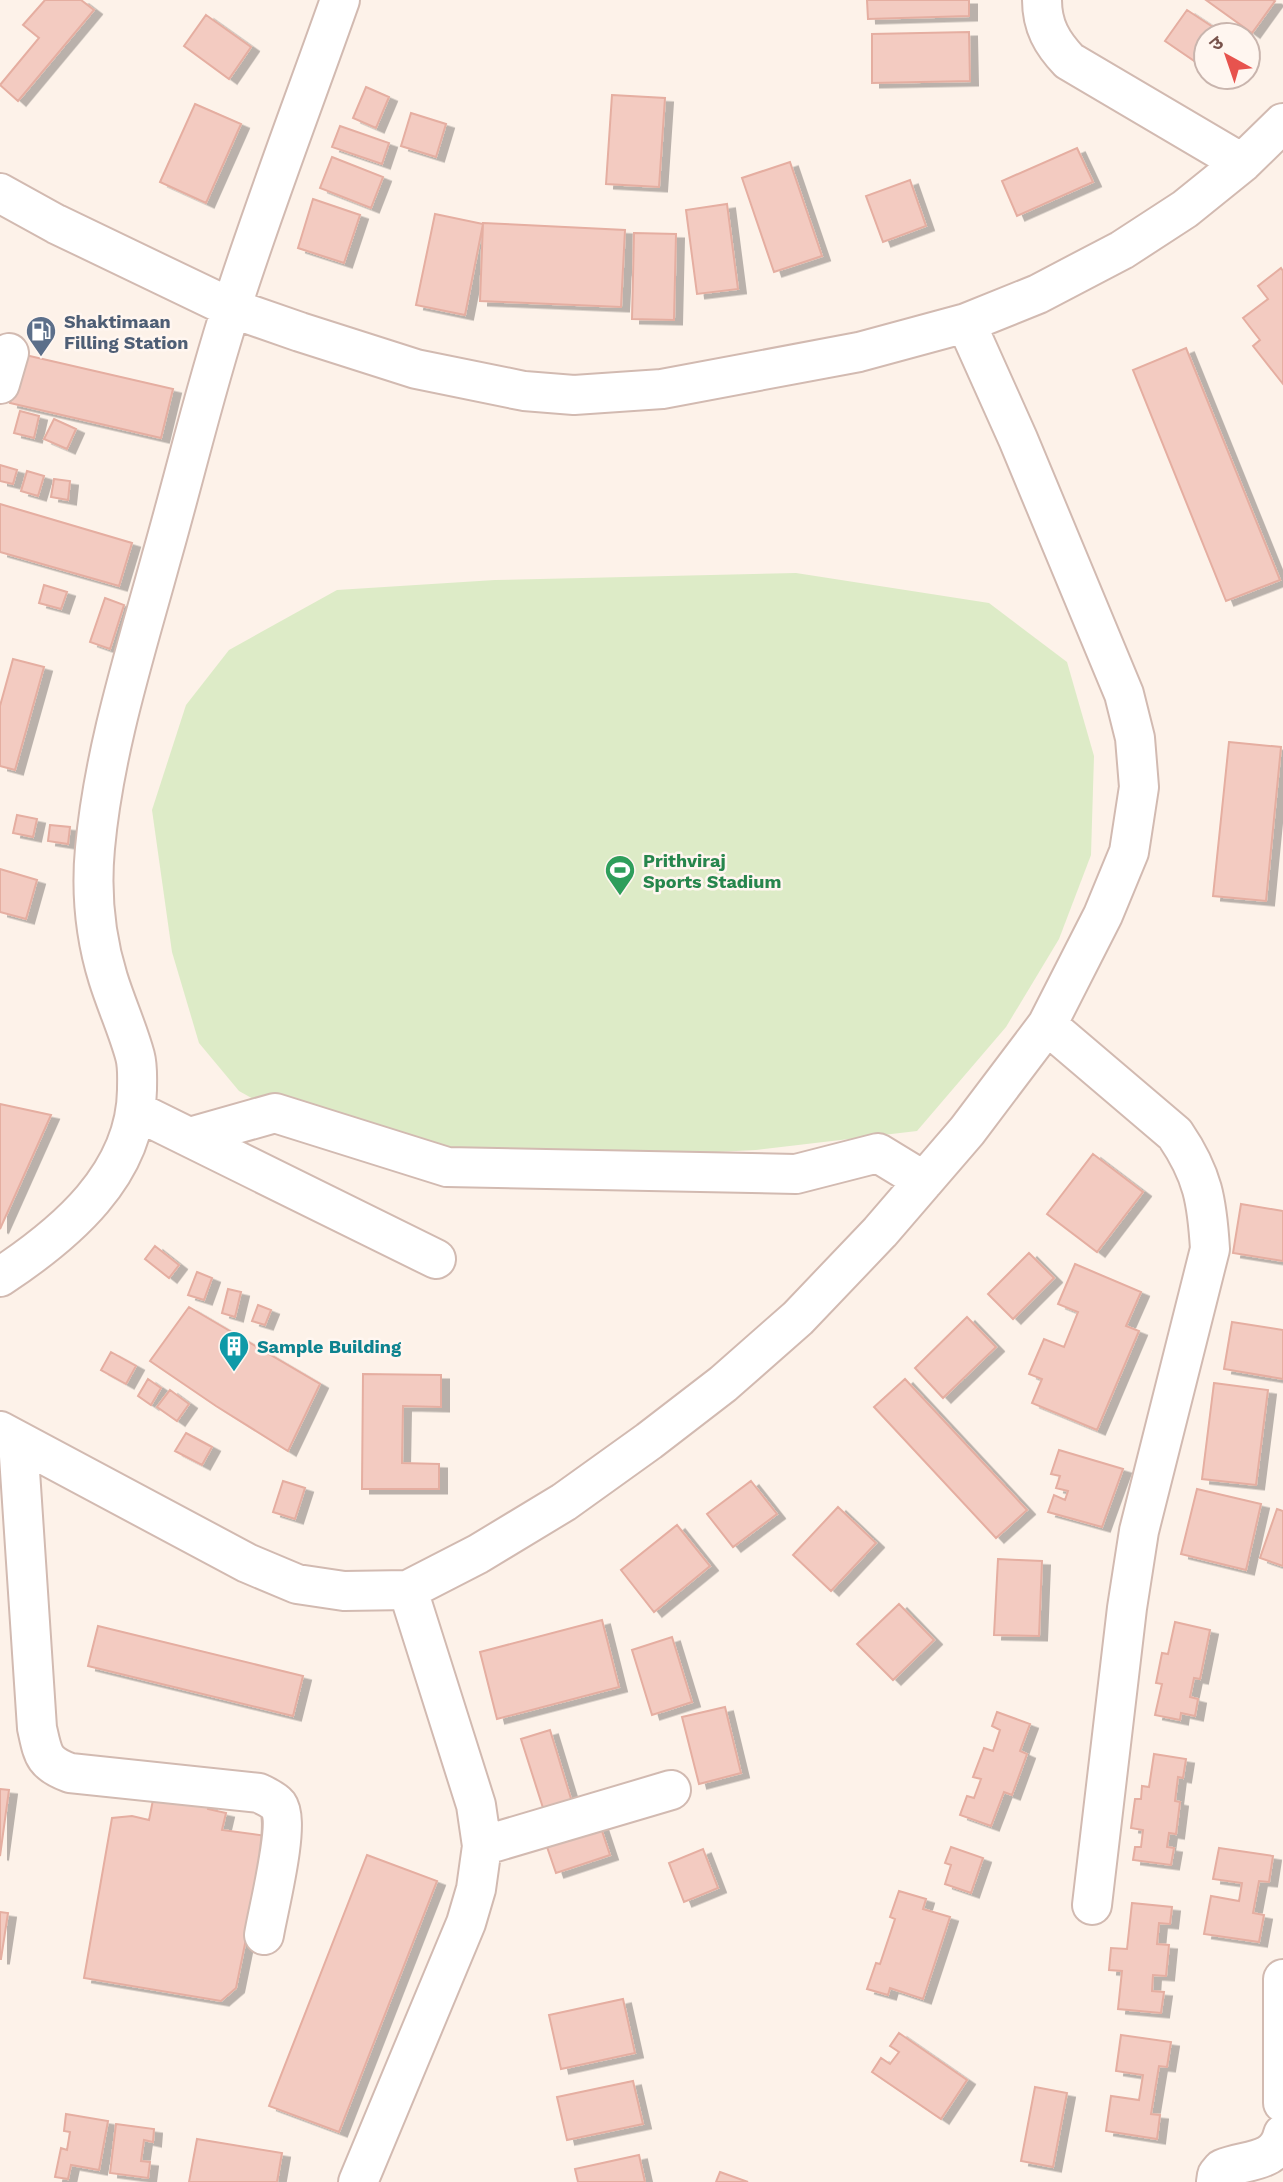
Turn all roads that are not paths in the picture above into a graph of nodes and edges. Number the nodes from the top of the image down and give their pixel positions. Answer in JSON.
{"nodes":[{"id":1,"x":340,"y":0,"type":"edge"},
{"id":2,"x":1041,"y":0,"type":"edge"},
{"id":3,"x":1283,"y":123,"type":"edge"},
{"id":4,"x":1242,"y":163,"type":"junction"},
{"id":5,"x":0,"y":193,"type":"edge"},
{"id":6,"x":231,"y":308,"type":"junction"},
{"id":7,"x":966,"y":323,"type":"junction"},
{"id":8,"x":1046,"y":1025,"type":"junction"},
{"id":9,"x":136,"y":1111,"type":"junction"},
{"id":10,"x":190,"y":1137,"type":"junction"},
{"id":11,"x":924,"y":1181,"type":"junction"},
{"id":12,"x":436,"y":1259,"type":"dead end"},
{"id":13,"x":0,"y":1277,"type":"edge"},
{"id":14,"x":9,"y":1436,"type":"edge"},
{"id":15,"x":408,"y":1590,"type":"junction"},
{"id":16,"x":671,"y":1790,"type":"dead end"},
{"id":17,"x":482,"y":1846,"type":"junction"},
{"id":18,"x":1092,"y":1905,"type":"dead end"},
{"id":19,"x":264,"y":1935,"type":"dead end"},
{"id":20,"x":1283,"y":1979,"type":"edge"},
{"id":21,"x":1283,"y":2103,"type":"edge"},
{"id":22,"x":1283,"y":2134,"type":"edge"},
{"id":23,"x":358,"y":2182,"type":"edge"},
{"id":24,"x":1216,"y":2182,"type":"edge"}],
"edges":[{"from":1,"to":6,"type":"street"},
{"from":2,"to":4,"type":"street"},
{"from":3,"to":4,"type":"street"},
{"from":4,"to":7,"type":"street"},
{"from":5,"to":6,"type":"street"},
{"from":6,"to":7,"type":"street"},
{"from":6,"to":9,"type":"street"},
{"from":7,"to":8,"type":"street"},
{"from":8,"to":11,"type":"street"},
{"from":8,"to":18,"type":"street"},
{"from":9,"to":10,"type":"street"},
{"from":9,"to":13,"type":"street"},
{"from":10,"to":11,"type":"street"},
{"from":10,"to":12,"type":"street"},
{"from":11,"to":15,"type":"street"},
{"from":14,"to":15,"type":"street"},
{"from":14,"to":19,"type":"street"},
{"from":15,"to":17,"type":"street"},
{"from":16,"to":17,"type":"street"},
{"from":17,"to":23,"type":"street"},
{"from":20,"to":21,"type":"street"},
{"from":22,"to":24,"type":"street"}]}
